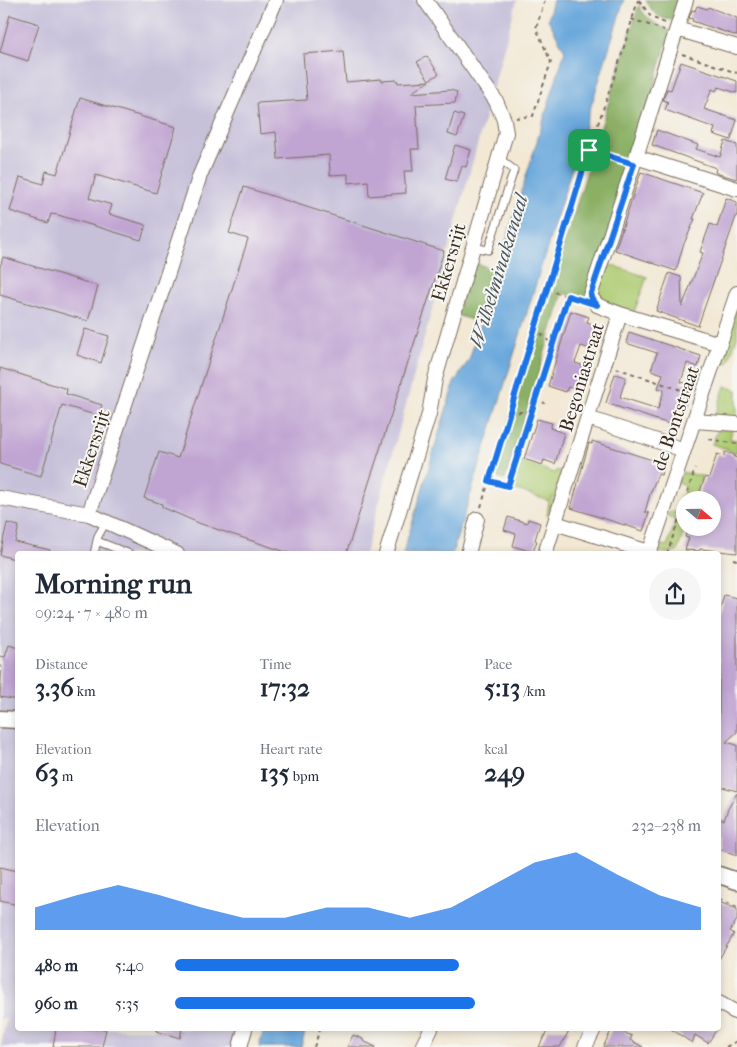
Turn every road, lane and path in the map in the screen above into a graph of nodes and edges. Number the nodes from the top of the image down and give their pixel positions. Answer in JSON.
{"nodes":[{"id":1,"x":276,"y":0,"type":"edge"},
{"id":2,"x":545,"y":0,"type":"edge"},
{"id":3,"x":639,"y":0,"type":"edge"},
{"id":4,"x":643,"y":0,"type":"edge"},
{"id":5,"x":686,"y":0,"type":"edge"},
{"id":6,"x":426,"y":1,"type":"edge"},
{"id":7,"x":642,"y":4,"type":"junction"},
{"id":8,"x":631,"y":19,"type":"junction"},
{"id":9,"x":676,"y":31,"type":"junction"},
{"id":10,"x":737,"y":47,"type":"edge"},
{"id":11,"x":670,"y":50,"type":"junction"},
{"id":12,"x":737,"y":73,"type":"edge"},
{"id":13,"x":504,"y":120,"type":"junction"},
{"id":14,"x":589,"y":150,"type":"junction"},
{"id":15,"x":635,"y":160,"type":"junction"},
{"id":16,"x":737,"y":189,"type":"edge"},
{"id":17,"x":547,"y":290,"type":"junction"},
{"id":18,"x":737,"y":293,"type":"edge"},
{"id":19,"x":568,"y":296,"type":"junction"},
{"id":20,"x":597,"y":305,"type":"junction"},
{"id":21,"x":620,"y":314,"type":"junction"},
{"id":22,"x":535,"y":328,"type":"junction"},
{"id":23,"x":720,"y":344,"type":"junction"},
{"id":24,"x":553,"y":345,"type":"junction"},
{"id":25,"x":605,"y":364,"type":"junction"},
{"id":26,"x":702,"y":397,"type":"junction"},
{"id":27,"x":535,"y":401,"type":"junction"},
{"id":28,"x":544,"y":404,"type":"dead end"},
{"id":29,"x":532,"y":410,"type":"junction"},
{"id":30,"x":509,"y":414,"type":"junction"},
{"id":31,"x":588,"y":418,"type":"junction"},
{"id":32,"x":694,"y":421,"type":"junction"},
{"id":33,"x":737,"y":424,"type":"edge"},
{"id":34,"x":709,"y":439,"type":"dead end"},
{"id":35,"x":737,"y":444,"type":"edge"},
{"id":36,"x":684,"y":450,"type":"junction"},
{"id":37,"x":695,"y":469,"type":"dead end"},
{"id":38,"x":489,"y":481,"type":"junction"},
{"id":39,"x":688,"y":491,"type":"edge"},
{"id":40,"x":0,"y":498,"type":"edge"},
{"id":41,"x":88,"y":514,"type":"junction"},
{"id":42,"x":477,"y":519,"type":"joint"},
{"id":43,"x":106,"y":522,"type":"junction"},
{"id":44,"x":555,"y":523,"type":"junction"},
{"id":45,"x":676,"y":528,"type":"edge"},
{"id":46,"x":97,"y":541,"type":"junction"},
{"id":47,"x":95,"y":551,"type":"edge"},
{"id":48,"x":122,"y":551,"type":"edge"},
{"id":49,"x":170,"y":551,"type":"edge"},
{"id":50,"x":387,"y":551,"type":"edge"},
{"id":51,"x":469,"y":551,"type":"edge"},
{"id":52,"x":546,"y":551,"type":"edge"},
{"id":53,"x":643,"y":551,"type":"edge"},
{"id":54,"x":650,"y":551,"type":"edge"},
{"id":55,"x":668,"y":551,"type":"edge"},
{"id":56,"x":733,"y":559,"type":"dead end"},
{"id":57,"x":737,"y":560,"type":"edge"},
{"id":58,"x":0,"y":719,"type":"edge"},
{"id":59,"x":15,"y":720,"type":"edge"},
{"id":60,"x":721,"y":876,"type":"edge"},
{"id":61,"x":737,"y":881,"type":"edge"},
{"id":62,"x":721,"y":900,"type":"edge"},
{"id":63,"x":737,"y":907,"type":"edge"},
{"id":64,"x":721,"y":1004,"type":"edge"},
{"id":65,"x":737,"y":1013,"type":"edge"},
{"id":66,"x":244,"y":1031,"type":"edge"},
{"id":67,"x":319,"y":1031,"type":"edge"},
{"id":68,"x":430,"y":1031,"type":"edge"},
{"id":69,"x":593,"y":1031,"type":"edge"},
{"id":70,"x":737,"y":1041,"type":"edge"},
{"id":71,"x":240,"y":1047,"type":"edge"},
{"id":72,"x":314,"y":1047,"type":"edge"},
{"id":73,"x":422,"y":1047,"type":"edge"},
{"id":74,"x":585,"y":1047,"type":"edge"},
{"id":75,"x":726,"y":1047,"type":"edge"}],
"edges":[{"from":1,"to":41,"type":"street","name":"Ekkersrijt"},
{"from":2,"to":13,"type":"path"},
{"from":3,"to":7,"type":"path"},
{"from":3,"to":8,"type":"path"},
{"from":4,"to":7,"type":"path"},
{"from":5,"to":9,"type":"street","name":"Begoniastraat"},
{"from":6,"to":13,"type":"street","name":"Ekkersrijt"},
{"from":7,"to":9,"type":"path"},
{"from":8,"to":9,"type":"path"},
{"from":8,"to":14,"type":"path"},
{"from":9,"to":10,"type":"street"},
{"from":9,"to":11,"type":"street","name":"Begoniastraat"},
{"from":11,"to":12,"type":"path"},
{"from":11,"to":15,"type":"street","name":"Begoniastraat"},
{"from":13,"to":50,"type":"street","name":"Ekkersrijt"},
{"from":14,"to":15,"type":"path"},
{"from":14,"to":17,"type":"path"},
{"from":15,"to":16,"type":"street"},
{"from":15,"to":20,"type":"street","name":"Begoniastraat"},
{"from":17,"to":19,"type":"path"},
{"from":17,"to":22,"type":"path"},
{"from":18,"to":23,"type":"street","name":"de Bontstraat"},
{"from":19,"to":20,"type":"path"},
{"from":19,"to":24,"type":"path"},
{"from":20,"to":21,"type":"street","name":"Begoniastraat"},
{"from":21,"to":23,"type":"street"},
{"from":21,"to":25,"type":"street","name":"Begoniastraat"},
{"from":22,"to":24,"type":"path"},
{"from":22,"to":30,"type":"path"},
{"from":23,"to":26,"type":"street","name":"de Bontstraat"},
{"from":24,"to":27,"type":"path"},
{"from":25,"to":26,"type":"path"},
{"from":25,"to":31,"type":"street","name":"Begoniastraat"},
{"from":26,"to":32,"type":"street","name":"de Bontstraat"},
{"from":27,"to":28,"type":"path"},
{"from":27,"to":29,"type":"path"},
{"from":29,"to":30,"type":"path"},
{"from":29,"to":38,"type":"path"},
{"from":30,"to":38,"type":"path"},
{"from":31,"to":36,"type":"street"},
{"from":31,"to":44,"type":"street","name":"Begoniastraat"},
{"from":32,"to":33,"type":"street"},
{"from":32,"to":36,"type":"street","name":"de Bontstraat"},
{"from":34,"to":35,"type":"path"},
{"from":36,"to":54,"type":"street","name":"de Bontstraat"},
{"from":37,"to":39,"type":"path"},
{"from":38,"to":42,"type":"path"},
{"from":40,"to":41,"type":"street","name":"Ekkersrijt"},
{"from":41,"to":43,"type":"street","name":"Ekkersrijt"},
{"from":42,"to":51,"type":"street"},
{"from":43,"to":46,"type":"lane"},
{"from":43,"to":49,"type":"street","name":"Ekkersrijt"},
{"from":44,"to":52,"type":"street","name":"Begoniastraat"},
{"from":44,"to":53,"type":"street"},
{"from":45,"to":55,"type":"path"},
{"from":46,"to":47,"type":"lane"},
{"from":46,"to":48,"type":"lane"},
{"from":56,"to":57,"type":"path"},
{"from":58,"to":59,"type":"street"},
{"from":60,"to":61,"type":"street"},
{"from":62,"to":63,"type":"path"},
{"from":64,"to":65,"type":"street"},
{"from":66,"to":71,"type":"street"},
{"from":67,"to":72,"type":"path"},
{"from":68,"to":73,"type":"street"},
{"from":69,"to":74,"type":"street"},
{"from":70,"to":75,"type":"path"}]}
